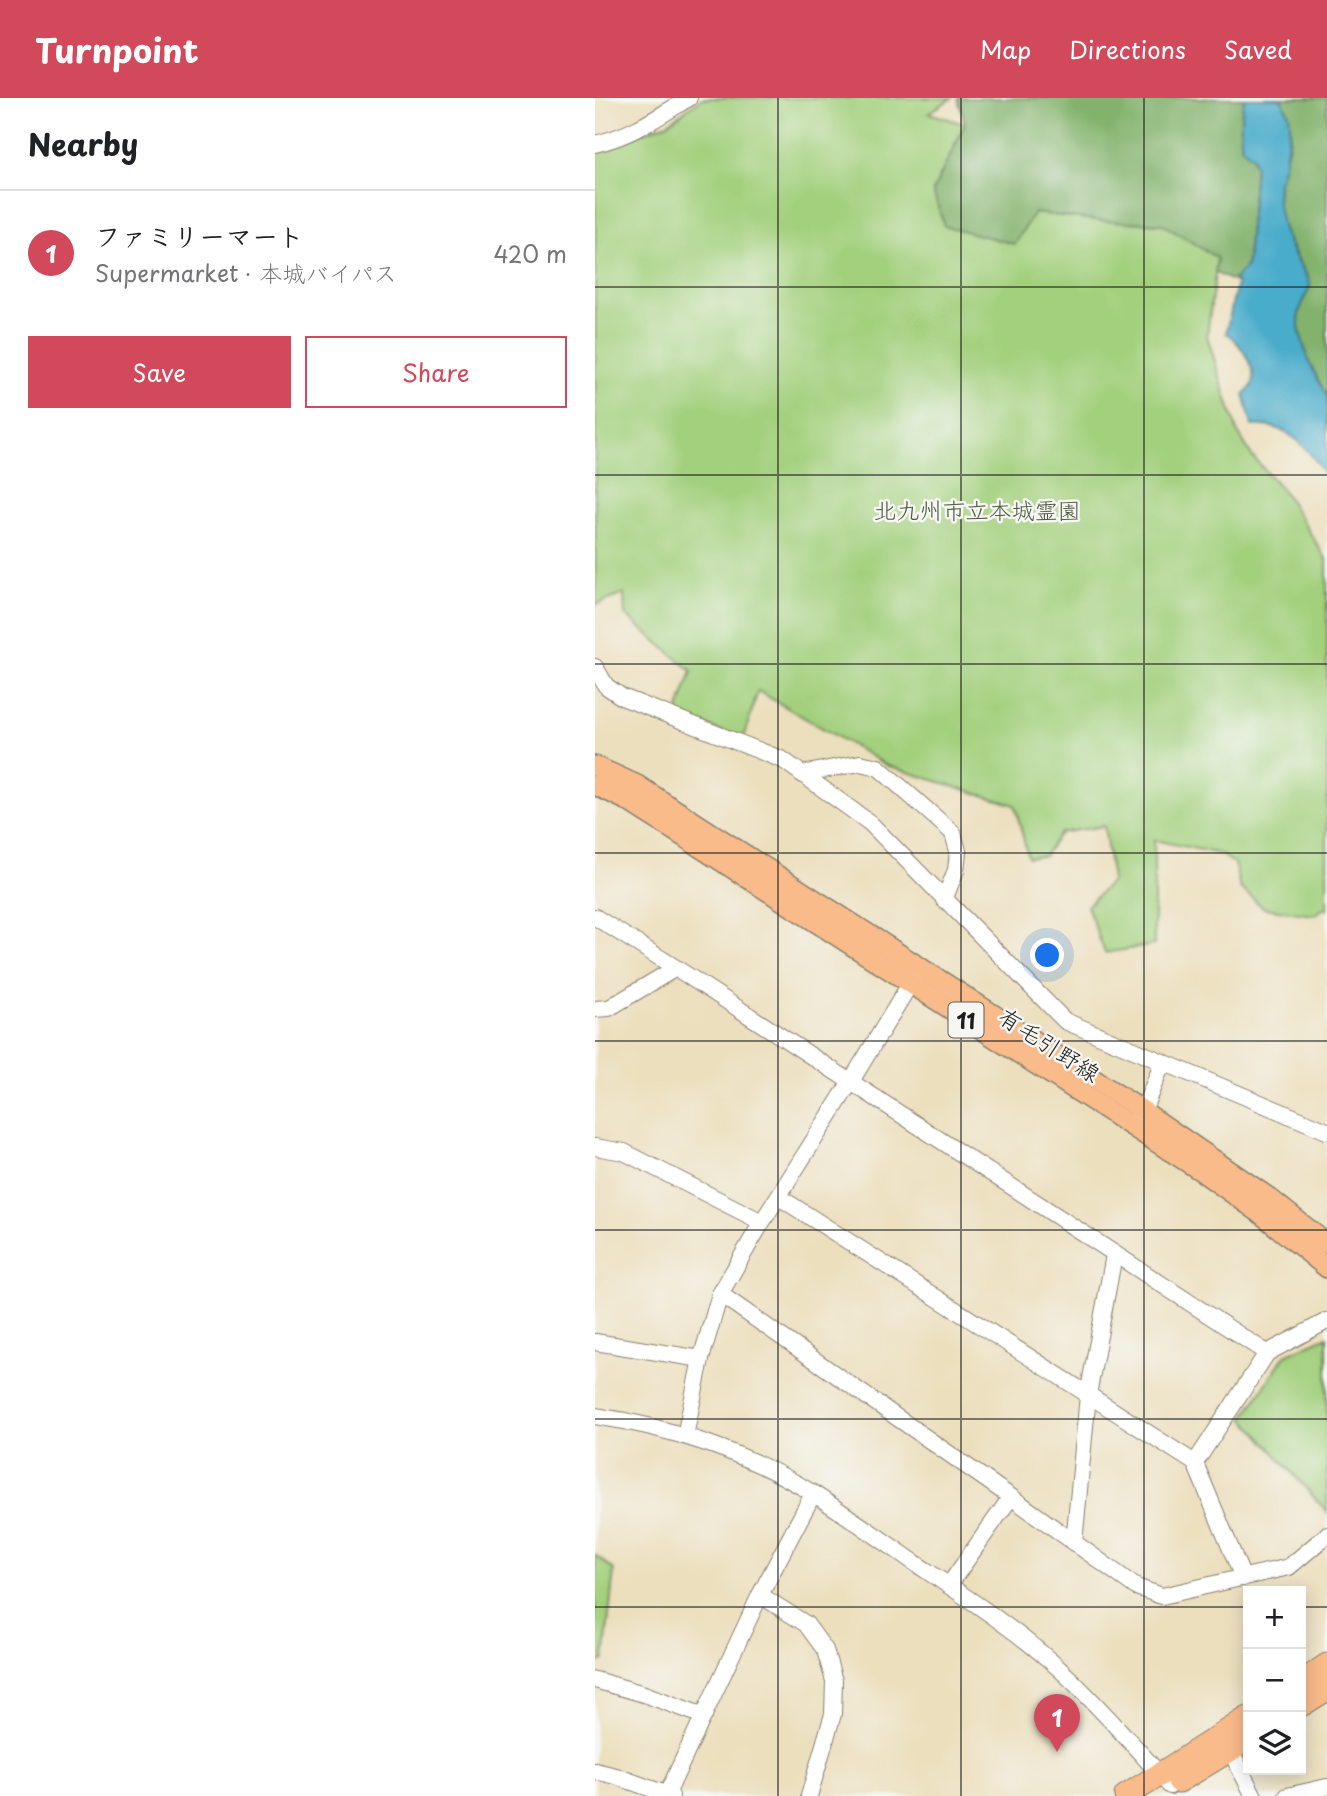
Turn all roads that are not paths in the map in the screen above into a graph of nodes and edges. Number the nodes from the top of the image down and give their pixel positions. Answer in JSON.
{"nodes":[{"id":1,"x":689,"y":98,"type":"edge"},
{"id":2,"x":595,"y":144,"type":"edge"},
{"id":3,"x":595,"y":667,"type":"edge"},
{"id":4,"x":595,"y":766,"type":"edge"},
{"id":5,"x":802,"y":774,"type":"junction"},
{"id":6,"x":595,"y":785,"type":"edge"},
{"id":7,"x":944,"y":900,"type":"junction"},
{"id":8,"x":595,"y":917,"type":"edge"},
{"id":9,"x":676,"y":968,"type":"junction"},
{"id":10,"x":915,"y":976,"type":"junction"},
{"id":11,"x":595,"y":1009,"type":"edge"},
{"id":12,"x":1163,"y":1062,"type":"junction"},
{"id":13,"x":850,"y":1083,"type":"junction"},
{"id":14,"x":1137,"y":1119,"type":"junction"},
{"id":15,"x":1327,"y":1131,"type":"edge"},
{"id":16,"x":595,"y":1147,"type":"edge"},
{"id":17,"x":779,"y":1197,"type":"junction"},
{"id":18,"x":762,"y":1222,"type":"junction"},
{"id":19,"x":1327,"y":1244,"type":"edge"},
{"id":20,"x":1114,"y":1255,"type":"junction"},
{"id":21,"x":1327,"y":1268,"type":"edge"},
{"id":22,"x":720,"y":1294,"type":"junction"},
{"id":23,"x":1327,"y":1321,"type":"edge"},
{"id":24,"x":595,"y":1342,"type":"edge"},
{"id":25,"x":1266,"y":1353,"type":"junction"},
{"id":26,"x":701,"y":1359,"type":"junction"},
{"id":27,"x":1089,"y":1395,"type":"junction"},
{"id":28,"x":595,"y":1416,"type":"edge"},
{"id":29,"x":685,"y":1436,"type":"junction"},
{"id":30,"x":1195,"y":1463,"type":"junction"},
{"id":31,"x":813,"y":1494,"type":"junction"},
{"id":32,"x":1011,"y":1497,"type":"junction"},
{"id":33,"x":1327,"y":1535,"type":"edge"},
{"id":34,"x":1075,"y":1543,"type":"junction"},
{"id":35,"x":1243,"y":1578,"type":"junction"},
{"id":36,"x":949,"y":1586,"type":"junction"},
{"id":37,"x":760,"y":1595,"type":"junction"},
{"id":38,"x":1327,"y":1665,"type":"edge"},
{"id":39,"x":595,"y":1680,"type":"edge"},
{"id":40,"x":1306,"y":1680,"type":"edge"},
{"id":41,"x":1327,"y":1689,"type":"edge"},
{"id":42,"x":1306,"y":1702,"type":"edge"},
{"id":43,"x":704,"y":1716,"type":"junction"},
{"id":44,"x":1234,"y":1741,"type":"edge"},
{"id":45,"x":595,"y":1771,"type":"edge"},
{"id":46,"x":1162,"y":1785,"type":"edge"},
{"id":47,"x":1327,"y":1787,"type":"edge"},
{"id":48,"x":669,"y":1795,"type":"edge"},
{"id":49,"x":809,"y":1796,"type":"edge"},
{"id":50,"x":1126,"y":1796,"type":"edge"},
{"id":51,"x":1254,"y":1796,"type":"edge"},
{"id":52,"x":1287,"y":1796,"type":"edge"}],
"edges":[{"from":1,"to":2,"type":"street"},
{"from":3,"to":5,"type":"street"},
{"from":4,"to":10,"type":"main road","name":"有毛引野線","number":"11"},
{"from":5,"to":7,"type":"street"},
{"from":5,"to":7,"type":"street"},
{"from":6,"to":10,"type":"main road","name":"有毛引野線","number":"11"},
{"from":7,"to":12,"type":"street"},
{"from":8,"to":9,"type":"street"},
{"from":9,"to":11,"type":"street"},
{"from":9,"to":13,"type":"street"},
{"from":10,"to":13,"type":"street"},
{"from":10,"to":14,"type":"main road","name":"有毛引野線","number":"11"},
{"from":12,"to":14,"type":"street"},
{"from":12,"to":15,"type":"street"},
{"from":13,"to":17,"type":"street"},
{"from":13,"to":20,"type":"street"},
{"from":14,"to":19,"type":"main road","name":"有毛引野線","number":"11"},
{"from":14,"to":21,"type":"main road","name":"有毛引野線","number":"11"},
{"from":16,"to":18,"type":"street"},
{"from":17,"to":18,"type":"street"},
{"from":17,"to":27,"type":"street"},
{"from":18,"to":22,"type":"street"},
{"from":20,"to":25,"type":"street"},
{"from":20,"to":27,"type":"street"},
{"from":22,"to":26,"type":"street"},
{"from":22,"to":32,"type":"street"},
{"from":23,"to":25,"type":"street"},
{"from":24,"to":26,"type":"street"},
{"from":25,"to":30,"type":"street"},
{"from":26,"to":29,"type":"street"},
{"from":27,"to":30,"type":"street"},
{"from":27,"to":34,"type":"street"},
{"from":28,"to":29,"type":"street"},
{"from":29,"to":31,"type":"street"},
{"from":30,"to":35,"type":"street"},
{"from":31,"to":36,"type":"street"},
{"from":31,"to":37,"type":"street"},
{"from":32,"to":34,"type":"street"},
{"from":32,"to":36,"type":"street"},
{"from":33,"to":35,"type":"street"},
{"from":34,"to":35,"type":"street"},
{"from":36,"to":46,"type":"street"},
{"from":37,"to":43,"type":"street"},
{"from":37,"to":49,"type":"street"},
{"from":38,"to":40,"type":"highway"},
{"from":39,"to":43,"type":"street"},
{"from":41,"to":42,"type":"highway"},
{"from":43,"to":48,"type":"street"},
{"from":44,"to":46,"type":"highway"},
{"from":44,"to":51,"type":"street"},
{"from":45,"to":48,"type":"street"},
{"from":46,"to":50,"type":"highway"},
{"from":47,"to":52,"type":"street"}]}
